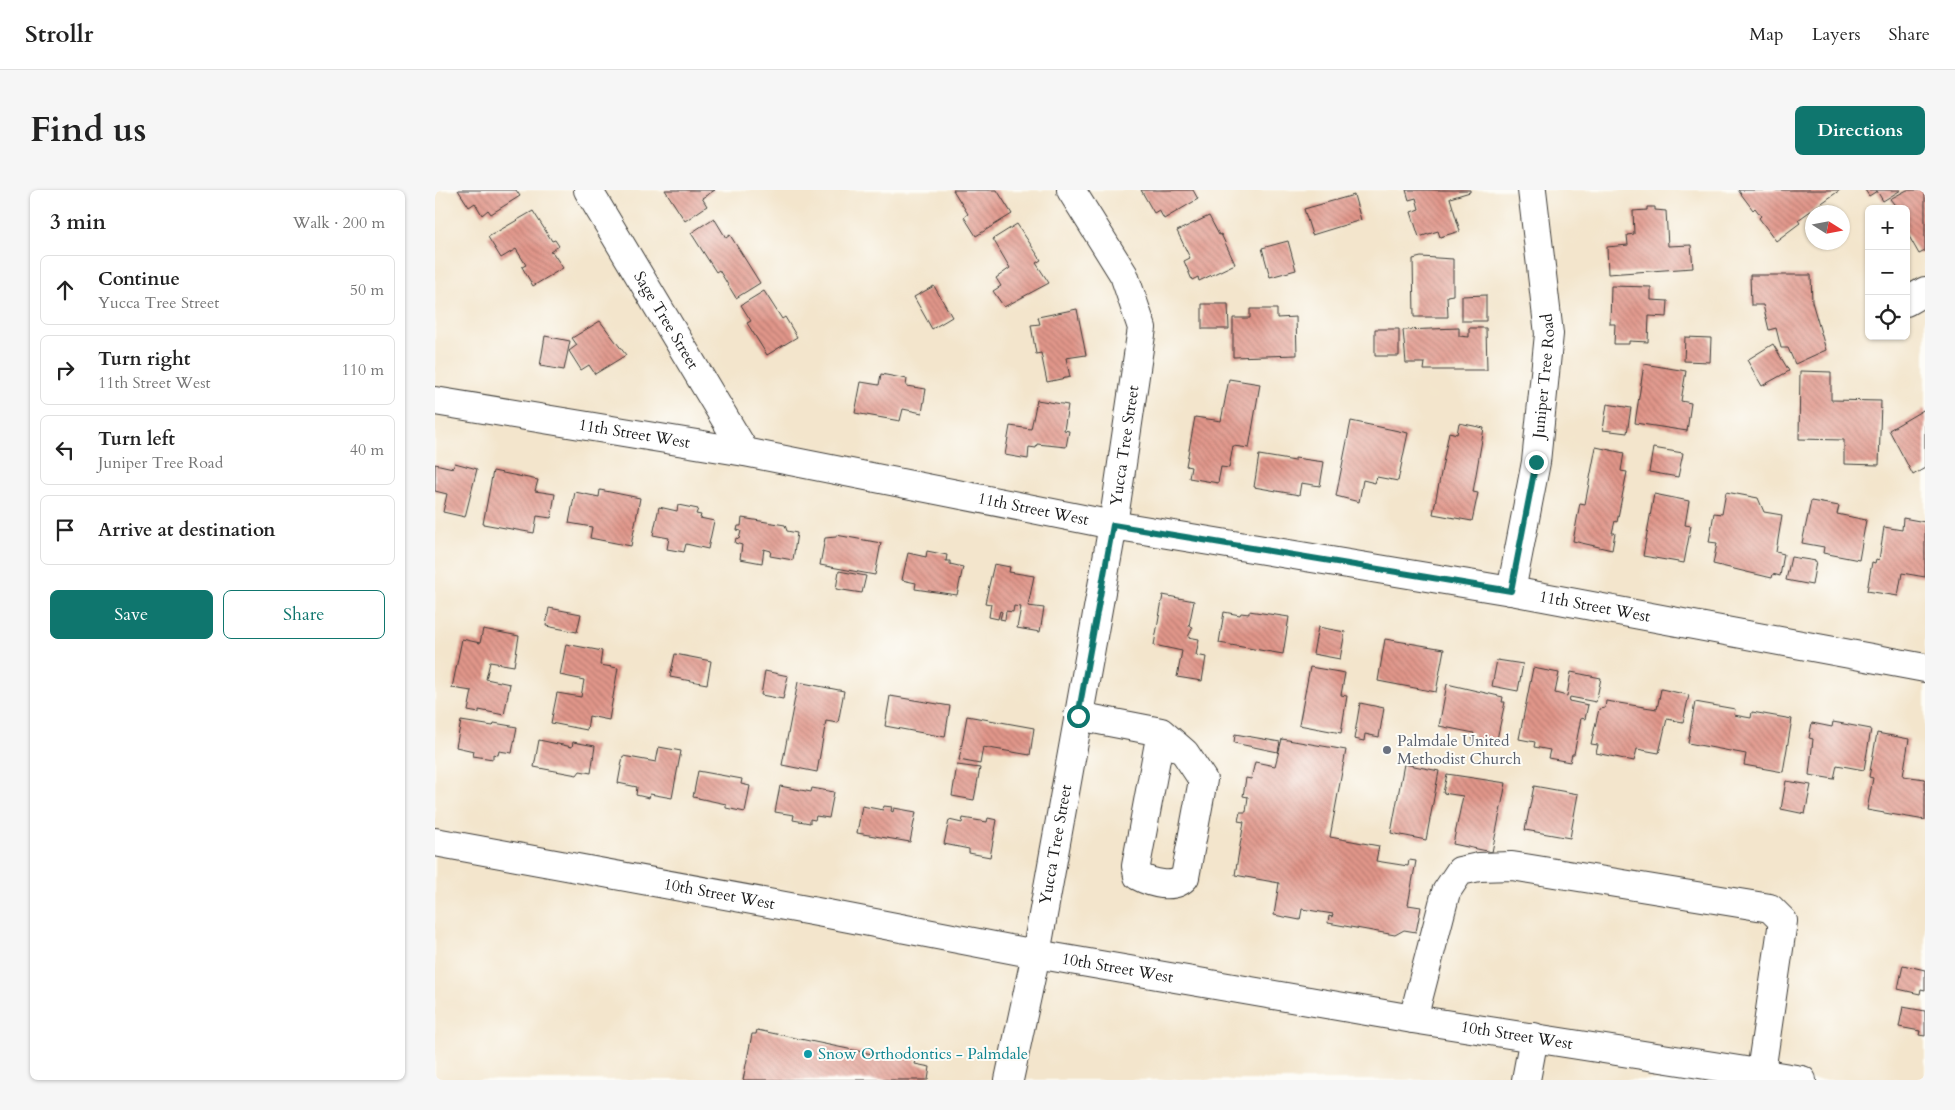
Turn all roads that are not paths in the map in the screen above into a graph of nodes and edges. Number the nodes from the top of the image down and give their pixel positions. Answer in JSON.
{"nodes":[{"id":1,"x":588,"y":190,"type":"edge"},
{"id":2,"x":1071,"y":190,"type":"edge"},
{"id":3,"x":1532,"y":190,"type":"edge"},
{"id":4,"x":1925,"y":291,"type":"edge"},
{"id":5,"x":1910,"y":300,"type":"edge"},
{"id":6,"x":435,"y":401,"type":"edge"},
{"id":7,"x":745,"y":452,"type":"junction"},
{"id":8,"x":1113,"y":525,"type":"junction"},
{"id":9,"x":1511,"y":591,"type":"junction"},
{"id":10,"x":1925,"y":668,"type":"edge"},
{"id":11,"x":1078,"y":716,"type":"junction"},
{"id":12,"x":1161,"y":732,"type":"junction"},
{"id":13,"x":435,"y":842,"type":"edge"},
{"id":14,"x":1035,"y":954,"type":"junction"},
{"id":15,"x":1413,"y":1019,"type":"junction"},
{"id":16,"x":1534,"y":1037,"type":"junction"},
{"id":17,"x":1761,"y":1072,"type":"junction"},
{"id":18,"x":1009,"y":1080,"type":"edge"},
{"id":19,"x":1526,"y":1080,"type":"edge"},
{"id":20,"x":1802,"y":1080,"type":"edge"}],
"edges":[{"from":1,"to":7,"type":"street","name":"Sage Tree Street"},
{"from":2,"to":8,"type":"street","name":"Yucca Tree Street"},
{"from":3,"to":9,"type":"street","name":"Juniper Tree Road"},
{"from":4,"to":5,"type":"street"},
{"from":6,"to":7,"type":"street","name":"11th Street West"},
{"from":7,"to":8,"type":"street","name":"11th Street West"},
{"from":8,"to":9,"type":"street","name":"11th Street West"},
{"from":8,"to":11,"type":"street","name":"Yucca Tree Street"},
{"from":9,"to":10,"type":"street","name":"11th Street West"},
{"from":11,"to":12,"type":"street"},
{"from":11,"to":14,"type":"street","name":"Yucca Tree Street"},
{"from":12,"to":12,"type":"street"},
{"from":13,"to":14,"type":"street","name":"10th Street West"},
{"from":14,"to":15,"type":"street","name":"10th Street West"},
{"from":14,"to":18,"type":"street","name":"Yucca Tree Street"},
{"from":15,"to":16,"type":"street","name":"10th Street West"},
{"from":15,"to":17,"type":"street"},
{"from":16,"to":17,"type":"street","name":"10th Street West"},
{"from":16,"to":19,"type":"street"},
{"from":17,"to":20,"type":"street","name":"10th Street West"}]}
